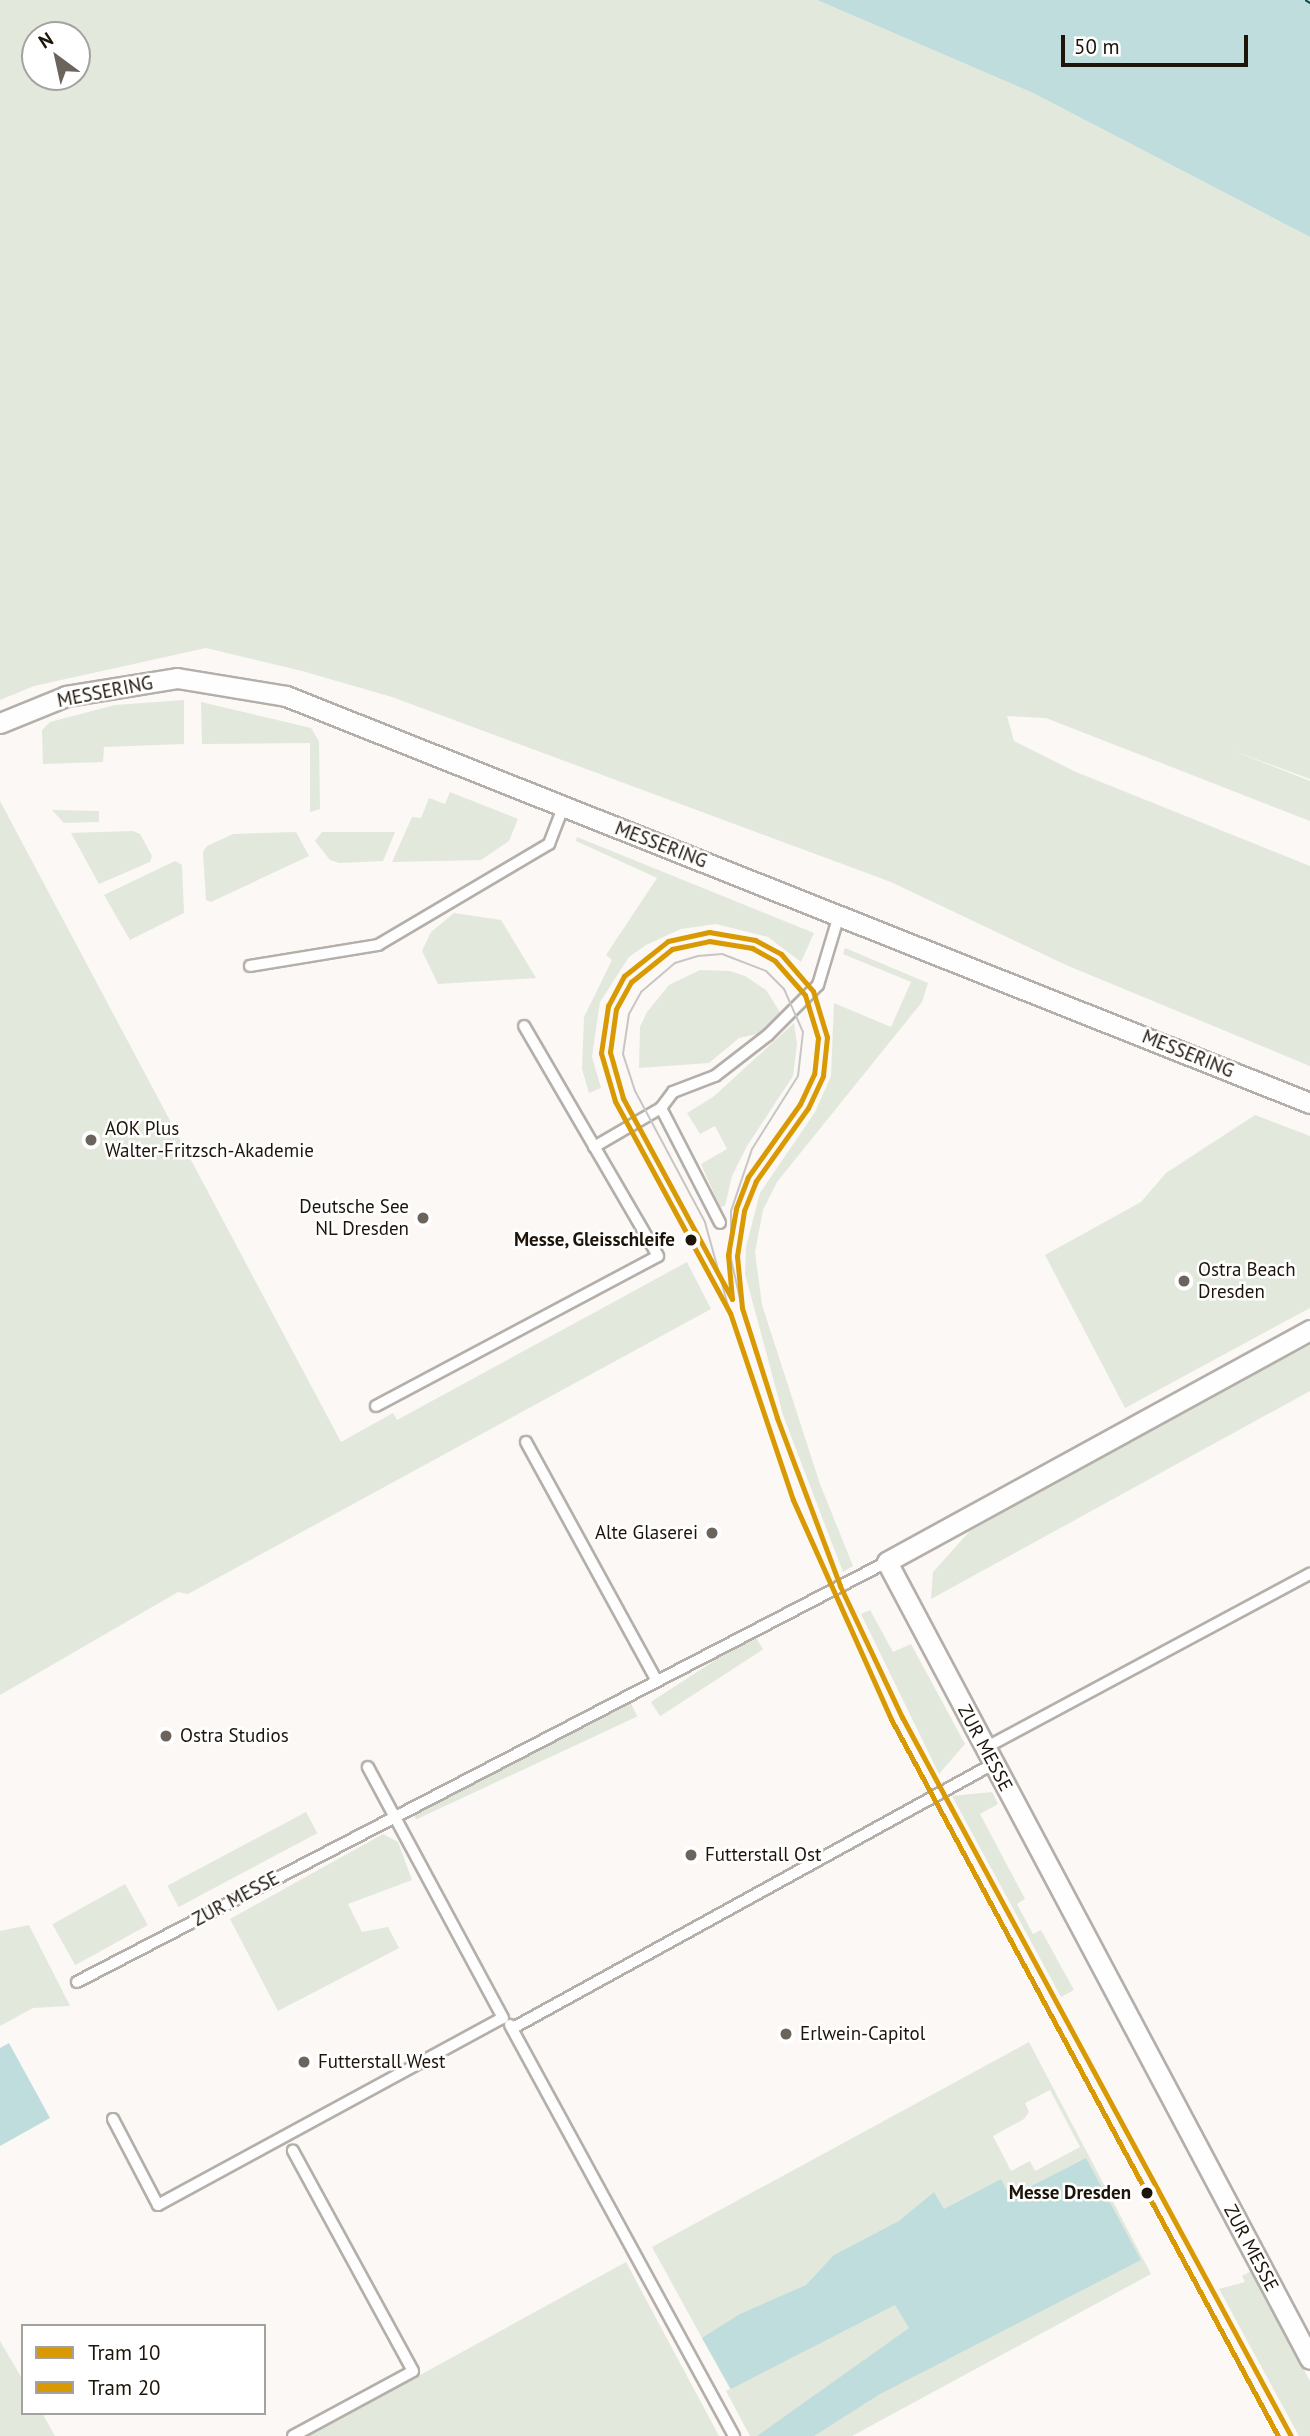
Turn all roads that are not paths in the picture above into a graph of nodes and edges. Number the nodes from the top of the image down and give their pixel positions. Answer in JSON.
{"nodes":[{"id":1,"x":0,"y":723,"type":"edge"},
{"id":2,"x":563,"y":807,"type":"junction"},
{"id":3,"x":839,"y":915,"type":"junction"},
{"id":4,"x":250,"y":966,"type":"dead end"},
{"id":5,"x":524,"y":1026,"type":"dead end"},
{"id":6,"x":1310,"y":1103,"type":"edge"},
{"id":7,"x":662,"y":1108,"type":"junction"},
{"id":8,"x":594,"y":1147,"type":"junction"},
{"id":9,"x":720,"y":1223,"type":"dead end"},
{"id":10,"x":1310,"y":1330,"type":"edge"},
{"id":11,"x":376,"y":1406,"type":"dead end"},
{"id":12,"x":526,"y":1442,"type":"dead end"},
{"id":13,"x":887,"y":1562,"type":"junction"},
{"id":14,"x":1310,"y":1574,"type":"edge"},
{"id":15,"x":656,"y":1679,"type":"junction"},
{"id":16,"x":989,"y":1756,"type":"junction"},
{"id":17,"x":368,"y":1767,"type":"dead end"},
{"id":18,"x":394,"y":1815,"type":"junction"},
{"id":19,"x":77,"y":1982,"type":"dead end"},
{"id":20,"x":503,"y":2018,"type":"junction"},
{"id":21,"x":513,"y":2028,"type":"junction"},
{"id":22,"x":113,"y":2119,"type":"dead end"},
{"id":23,"x":293,"y":2151,"type":"dead end"},
{"id":24,"x":1310,"y":2359,"type":"edge"},
{"id":25,"x":293,"y":2436,"type":"edge"},
{"id":26,"x":734,"y":2436,"type":"edge"}],
"edges":[{"from":1,"to":2,"type":"street","name":"MESSERING"},
{"from":2,"to":3,"type":"street","name":"MESSERING"},
{"from":2,"to":4,"type":"lane"},
{"from":3,"to":6,"type":"street","name":"MESSERING"},
{"from":3,"to":7,"type":"lane"},
{"from":5,"to":8,"type":"lane"},
{"from":7,"to":8,"type":"lane"},
{"from":7,"to":9,"type":"lane"},
{"from":8,"to":11,"type":"lane"},
{"from":10,"to":13,"type":"street"},
{"from":12,"to":15,"type":"lane"},
{"from":13,"to":15,"type":"lane","name":"ZUR MESSE"},
{"from":13,"to":16,"type":"street","name":"ZUR MESSE"},
{"from":14,"to":16,"type":"lane"},
{"from":15,"to":18,"type":"lane","name":"ZUR MESSE"},
{"from":16,"to":21,"type":"lane"},
{"from":16,"to":24,"type":"street","name":"ZUR MESSE"},
{"from":17,"to":18,"type":"lane"},
{"from":18,"to":19,"type":"lane","name":"ZUR MESSE"},
{"from":18,"to":20,"type":"lane"},
{"from":20,"to":21,"type":"lane"},
{"from":20,"to":22,"type":"lane"},
{"from":21,"to":26,"type":"lane"},
{"from":23,"to":25,"type":"lane"}]}
